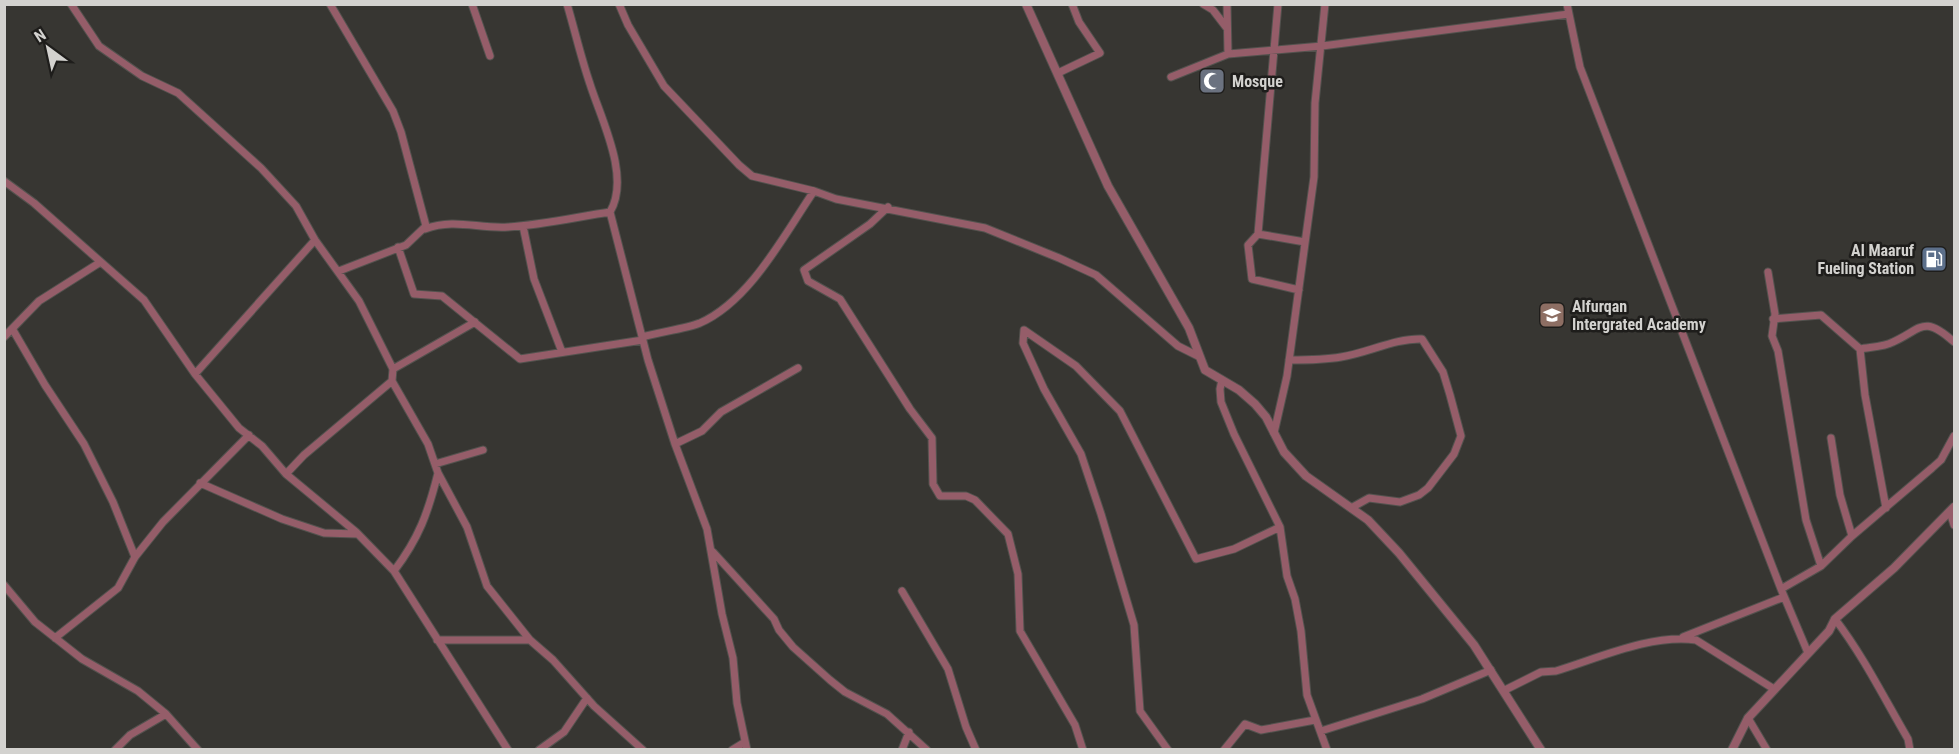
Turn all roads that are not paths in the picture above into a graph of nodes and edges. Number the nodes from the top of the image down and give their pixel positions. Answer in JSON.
{"nodes":[{"id":1,"x":71,"y":4,"type":"edge"},
{"id":2,"x":330,"y":4,"type":"edge"},
{"id":3,"x":472,"y":4,"type":"edge"},
{"id":4,"x":567,"y":4,"type":"edge"},
{"id":5,"x":619,"y":4,"type":"edge"},
{"id":6,"x":1026,"y":4,"type":"edge"},
{"id":7,"x":1072,"y":4,"type":"edge"},
{"id":8,"x":1203,"y":4,"type":"edge"},
{"id":9,"x":1227,"y":4,"type":"edge"},
{"id":10,"x":1278,"y":4,"type":"edge"},
{"id":11,"x":1325,"y":4,"type":"edge"},
{"id":12,"x":1567,"y":4,"type":"edge"},
{"id":13,"x":1569,"y":14,"type":"junction"},
{"id":14,"x":1226,"y":27,"type":"junction"},
{"id":15,"x":1322,"y":46,"type":"junction"},
{"id":16,"x":1276,"y":49,"type":"junction"},
{"id":17,"x":1228,"y":54,"type":"junction"},
{"id":18,"x":490,"y":56,"type":"dead end"},
{"id":19,"x":1058,"y":74,"type":"junction"},
{"id":20,"x":1171,"y":77,"type":"dead end"},
{"id":21,"x":4,"y":181,"type":"edge"},
{"id":22,"x":814,"y":191,"type":"junction"},
{"id":23,"x":888,"y":207,"type":"junction"},
{"id":24,"x":610,"y":212,"type":"junction"},
{"id":25,"x":523,"y":226,"type":"junction"},
{"id":26,"x":425,"y":229,"type":"junction"},
{"id":27,"x":1258,"y":234,"type":"junction"},
{"id":28,"x":315,"y":240,"type":"junction"},
{"id":29,"x":1305,"y":242,"type":"junction"},
{"id":30,"x":398,"y":247,"type":"junction"},
{"id":31,"x":99,"y":263,"type":"junction"},
{"id":32,"x":339,"y":271,"type":"junction"},
{"id":33,"x":1768,"y":272,"type":"dead end"},
{"id":34,"x":1299,"y":290,"type":"junction"},
{"id":35,"x":1773,"y":319,"type":"junction"},
{"id":36,"x":475,"y":322,"type":"junction"},
{"id":37,"x":13,"y":330,"type":"junction"},
{"id":38,"x":4,"y":337,"type":"edge"},
{"id":39,"x":642,"y":339,"type":"junction"},
{"id":40,"x":1954,"y":342,"type":"edge"},
{"id":41,"x":1860,"y":349,"type":"junction"},
{"id":42,"x":562,"y":352,"type":"junction"},
{"id":43,"x":1198,"y":356,"type":"junction"},
{"id":44,"x":1289,"y":360,"type":"junction"},
{"id":45,"x":798,"y":368,"type":"dead end"},
{"id":46,"x":393,"y":369,"type":"junction"},
{"id":47,"x":195,"y":374,"type":"junction"},
{"id":48,"x":1222,"y":380,"type":"junction"},
{"id":49,"x":392,"y":381,"type":"junction"},
{"id":50,"x":1274,"y":433,"type":"junction"},
{"id":51,"x":249,"y":435,"type":"junction"},
{"id":52,"x":1954,"y":436,"type":"edge"},
{"id":53,"x":1831,"y":438,"type":"dead end"},
{"id":54,"x":675,"y":444,"type":"junction"},
{"id":55,"x":483,"y":450,"type":"dead end"},
{"id":56,"x":435,"y":464,"type":"junction"},
{"id":57,"x":438,"y":473,"type":"junction"},
{"id":58,"x":286,"y":474,"type":"junction"},
{"id":59,"x":200,"y":483,"type":"junction"},
{"id":60,"x":1352,"y":508,"type":"junction"},
{"id":61,"x":1886,"y":508,"type":"junction"},
{"id":62,"x":1952,"y":510,"type":"edge"},
{"id":63,"x":1954,"y":525,"type":"edge"},
{"id":64,"x":1280,"y":527,"type":"junction"},
{"id":65,"x":357,"y":534,"type":"junction"},
{"id":66,"x":1852,"y":536,"type":"junction"},
{"id":67,"x":710,"y":547,"type":"junction"},
{"id":68,"x":135,"y":557,"type":"junction"},
{"id":69,"x":1821,"y":566,"type":"junction"},
{"id":70,"x":394,"y":571,"type":"junction"},
{"id":71,"x":4,"y":585,"type":"edge"},
{"id":72,"x":1781,"y":589,"type":"junction"},
{"id":73,"x":902,"y":591,"type":"dead end"},
{"id":74,"x":1784,"y":597,"type":"junction"},
{"id":75,"x":1835,"y":619,"type":"junction"},
{"id":76,"x":56,"y":638,"type":"junction"},
{"id":77,"x":1682,"y":638,"type":"junction"},
{"id":78,"x":437,"y":640,"type":"junction"},
{"id":79,"x":531,"y":640,"type":"junction"},
{"id":80,"x":1808,"y":653,"type":"junction"},
{"id":81,"x":1491,"y":670,"type":"junction"},
{"id":82,"x":1774,"y":689,"type":"junction"},
{"id":83,"x":1504,"y":690,"type":"junction"},
{"id":84,"x":587,"y":698,"type":"junction"},
{"id":85,"x":166,"y":714,"type":"junction"},
{"id":86,"x":1748,"y":718,"type":"junction"},
{"id":87,"x":1315,"y":720,"type":"junction"},
{"id":88,"x":1321,"y":731,"type":"junction"},
{"id":89,"x":909,"y":732,"type":"junction"},
{"id":90,"x":745,"y":742,"type":"junction"},
{"id":91,"x":115,"y":750,"type":"edge"},
{"id":92,"x":198,"y":750,"type":"edge"},
{"id":93,"x":508,"y":750,"type":"edge"},
{"id":94,"x":539,"y":750,"type":"edge"},
{"id":95,"x":643,"y":750,"type":"edge"},
{"id":96,"x":732,"y":750,"type":"edge"},
{"id":97,"x":747,"y":750,"type":"edge"},
{"id":98,"x":902,"y":750,"type":"edge"},
{"id":99,"x":927,"y":750,"type":"edge"},
{"id":100,"x":976,"y":750,"type":"edge"},
{"id":101,"x":1083,"y":750,"type":"edge"},
{"id":102,"x":1168,"y":750,"type":"edge"},
{"id":103,"x":1224,"y":750,"type":"edge"},
{"id":104,"x":1327,"y":750,"type":"edge"},
{"id":105,"x":1541,"y":750,"type":"edge"},
{"id":106,"x":1732,"y":750,"type":"edge"},
{"id":107,"x":1767,"y":750,"type":"edge"},
{"id":108,"x":1910,"y":750,"type":"edge"}],
"edges":[{"from":1,"to":28,"type":"street"},
{"from":2,"to":26,"type":"street"},
{"from":3,"to":18,"type":"street"},
{"from":4,"to":24,"type":"street"},
{"from":5,"to":22,"type":"street"},
{"from":6,"to":19,"type":"street"},
{"from":7,"to":19,"type":"street"},
{"from":8,"to":14,"type":"street"},
{"from":9,"to":14,"type":"street"},
{"from":10,"to":16,"type":"street"},
{"from":11,"to":15,"type":"street"},
{"from":12,"to":13,"type":"street"},
{"from":13,"to":15,"type":"street"},
{"from":13,"to":72,"type":"street"},
{"from":14,"to":17,"type":"street"},
{"from":15,"to":16,"type":"street"},
{"from":15,"to":29,"type":"street"},
{"from":16,"to":17,"type":"street"},
{"from":16,"to":27,"type":"street"},
{"from":17,"to":20,"type":"street"},
{"from":19,"to":43,"type":"street"},
{"from":21,"to":31,"type":"street"},
{"from":22,"to":23,"type":"street"},
{"from":22,"to":39,"type":"street"},
{"from":23,"to":43,"type":"street"},
{"from":23,"to":101,"type":"street"},
{"from":24,"to":25,"type":"street"},
{"from":24,"to":39,"type":"street"},
{"from":25,"to":26,"type":"street"},
{"from":25,"to":42,"type":"street"},
{"from":26,"to":30,"type":"street"},
{"from":27,"to":29,"type":"street"},
{"from":27,"to":34,"type":"street"},
{"from":28,"to":32,"type":"street"},
{"from":28,"to":47,"type":"street"},
{"from":29,"to":34,"type":"street"},
{"from":30,"to":32,"type":"street"},
{"from":30,"to":36,"type":"street"},
{"from":31,"to":37,"type":"street"},
{"from":31,"to":47,"type":"street"},
{"from":32,"to":46,"type":"street"},
{"from":33,"to":35,"type":"street"},
{"from":34,"to":44,"type":"street"},
{"from":35,"to":41,"type":"street"},
{"from":35,"to":69,"type":"street"},
{"from":36,"to":42,"type":"street"},
{"from":36,"to":46,"type":"street"},
{"from":37,"to":38,"type":"street"},
{"from":37,"to":68,"type":"street"},
{"from":39,"to":42,"type":"street"},
{"from":39,"to":54,"type":"street"},
{"from":40,"to":41,"type":"street"},
{"from":41,"to":61,"type":"street"},
{"from":43,"to":48,"type":"street"},
{"from":44,"to":50,"type":"street"},
{"from":44,"to":60,"type":"street"},
{"from":45,"to":54,"type":"street"},
{"from":46,"to":49,"type":"street"},
{"from":47,"to":51,"type":"street"},
{"from":48,"to":50,"type":"street"},
{"from":48,"to":64,"type":"street"},
{"from":49,"to":56,"type":"street"},
{"from":49,"to":58,"type":"street"},
{"from":50,"to":60,"type":"street"},
{"from":51,"to":58,"type":"street"},
{"from":51,"to":59,"type":"street"},
{"from":52,"to":61,"type":"street"},
{"from":53,"to":66,"type":"street"},
{"from":54,"to":67,"type":"street"},
{"from":55,"to":56,"type":"street"},
{"from":56,"to":57,"type":"street"},
{"from":57,"to":70,"type":"street"},
{"from":57,"to":79,"type":"street"},
{"from":58,"to":65,"type":"street"},
{"from":59,"to":65,"type":"street"},
{"from":59,"to":68,"type":"street"},
{"from":60,"to":81,"type":"street"},
{"from":61,"to":66,"type":"street"},
{"from":62,"to":63,"type":"street"},
{"from":62,"to":75,"type":"street"},
{"from":64,"to":87,"type":"street"},
{"from":64,"to":102,"type":"street"},
{"from":65,"to":70,"type":"street"},
{"from":66,"to":69,"type":"street"},
{"from":67,"to":89,"type":"street"},
{"from":67,"to":90,"type":"street"},
{"from":68,"to":76,"type":"street"},
{"from":69,"to":72,"type":"street"},
{"from":70,"to":78,"type":"street"},
{"from":71,"to":76,"type":"street"},
{"from":72,"to":74,"type":"street"},
{"from":73,"to":100,"type":"street"},
{"from":74,"to":77,"type":"street"},
{"from":74,"to":80,"type":"street"},
{"from":75,"to":80,"type":"street"},
{"from":75,"to":108,"type":"street"},
{"from":76,"to":85,"type":"street"},
{"from":77,"to":82,"type":"street"},
{"from":77,"to":83,"type":"street"},
{"from":78,"to":79,"type":"street"},
{"from":78,"to":93,"type":"street"},
{"from":79,"to":84,"type":"street"},
{"from":80,"to":82,"type":"street"},
{"from":81,"to":83,"type":"street"},
{"from":81,"to":88,"type":"street"},
{"from":82,"to":86,"type":"street"},
{"from":83,"to":105,"type":"street"},
{"from":84,"to":94,"type":"street"},
{"from":84,"to":95,"type":"street"},
{"from":85,"to":91,"type":"street"},
{"from":85,"to":92,"type":"street"},
{"from":86,"to":106,"type":"street"},
{"from":86,"to":107,"type":"street"},
{"from":87,"to":88,"type":"street"},
{"from":87,"to":103,"type":"street"},
{"from":88,"to":104,"type":"street"},
{"from":89,"to":98,"type":"street"},
{"from":89,"to":99,"type":"street"},
{"from":90,"to":96,"type":"street"},
{"from":90,"to":97,"type":"street"}]}
